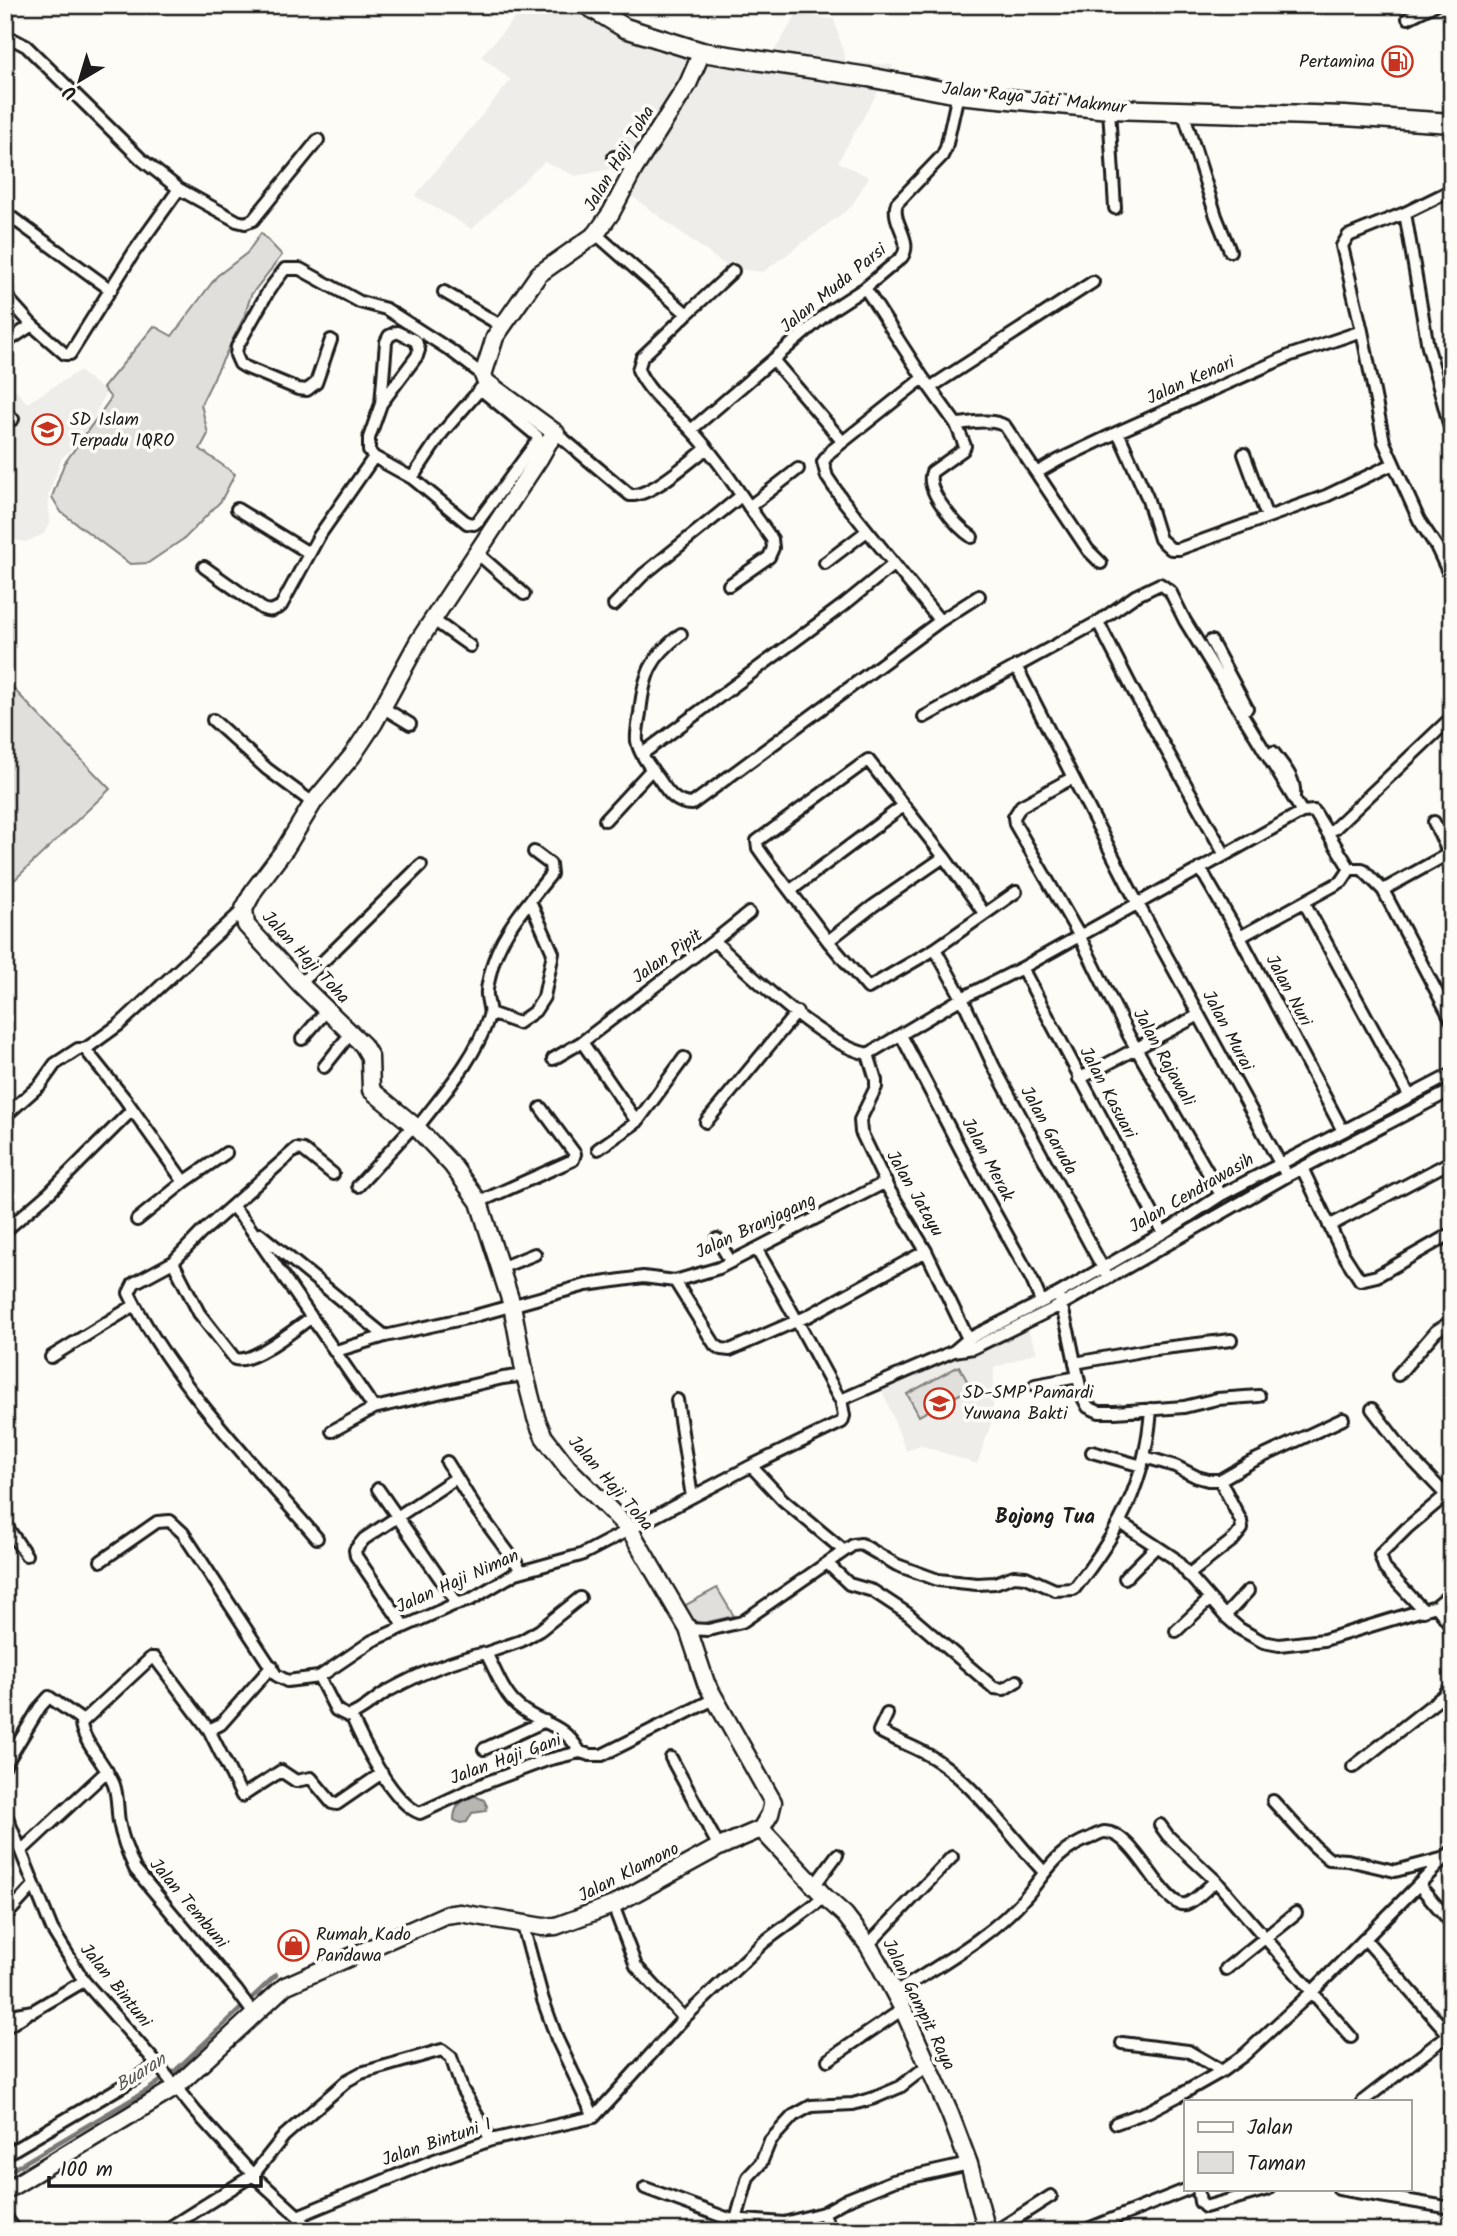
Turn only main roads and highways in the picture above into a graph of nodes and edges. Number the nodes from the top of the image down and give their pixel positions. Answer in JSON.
{"nodes":[{"id":1,"x":587,"y":5,"type":"edge"},
{"id":2,"x":1452,"y":123,"type":"edge"}],
"edges":[{"from":1,"to":2,"type":"main road","name":"Jalan Raya Jati Makmur"}]}
